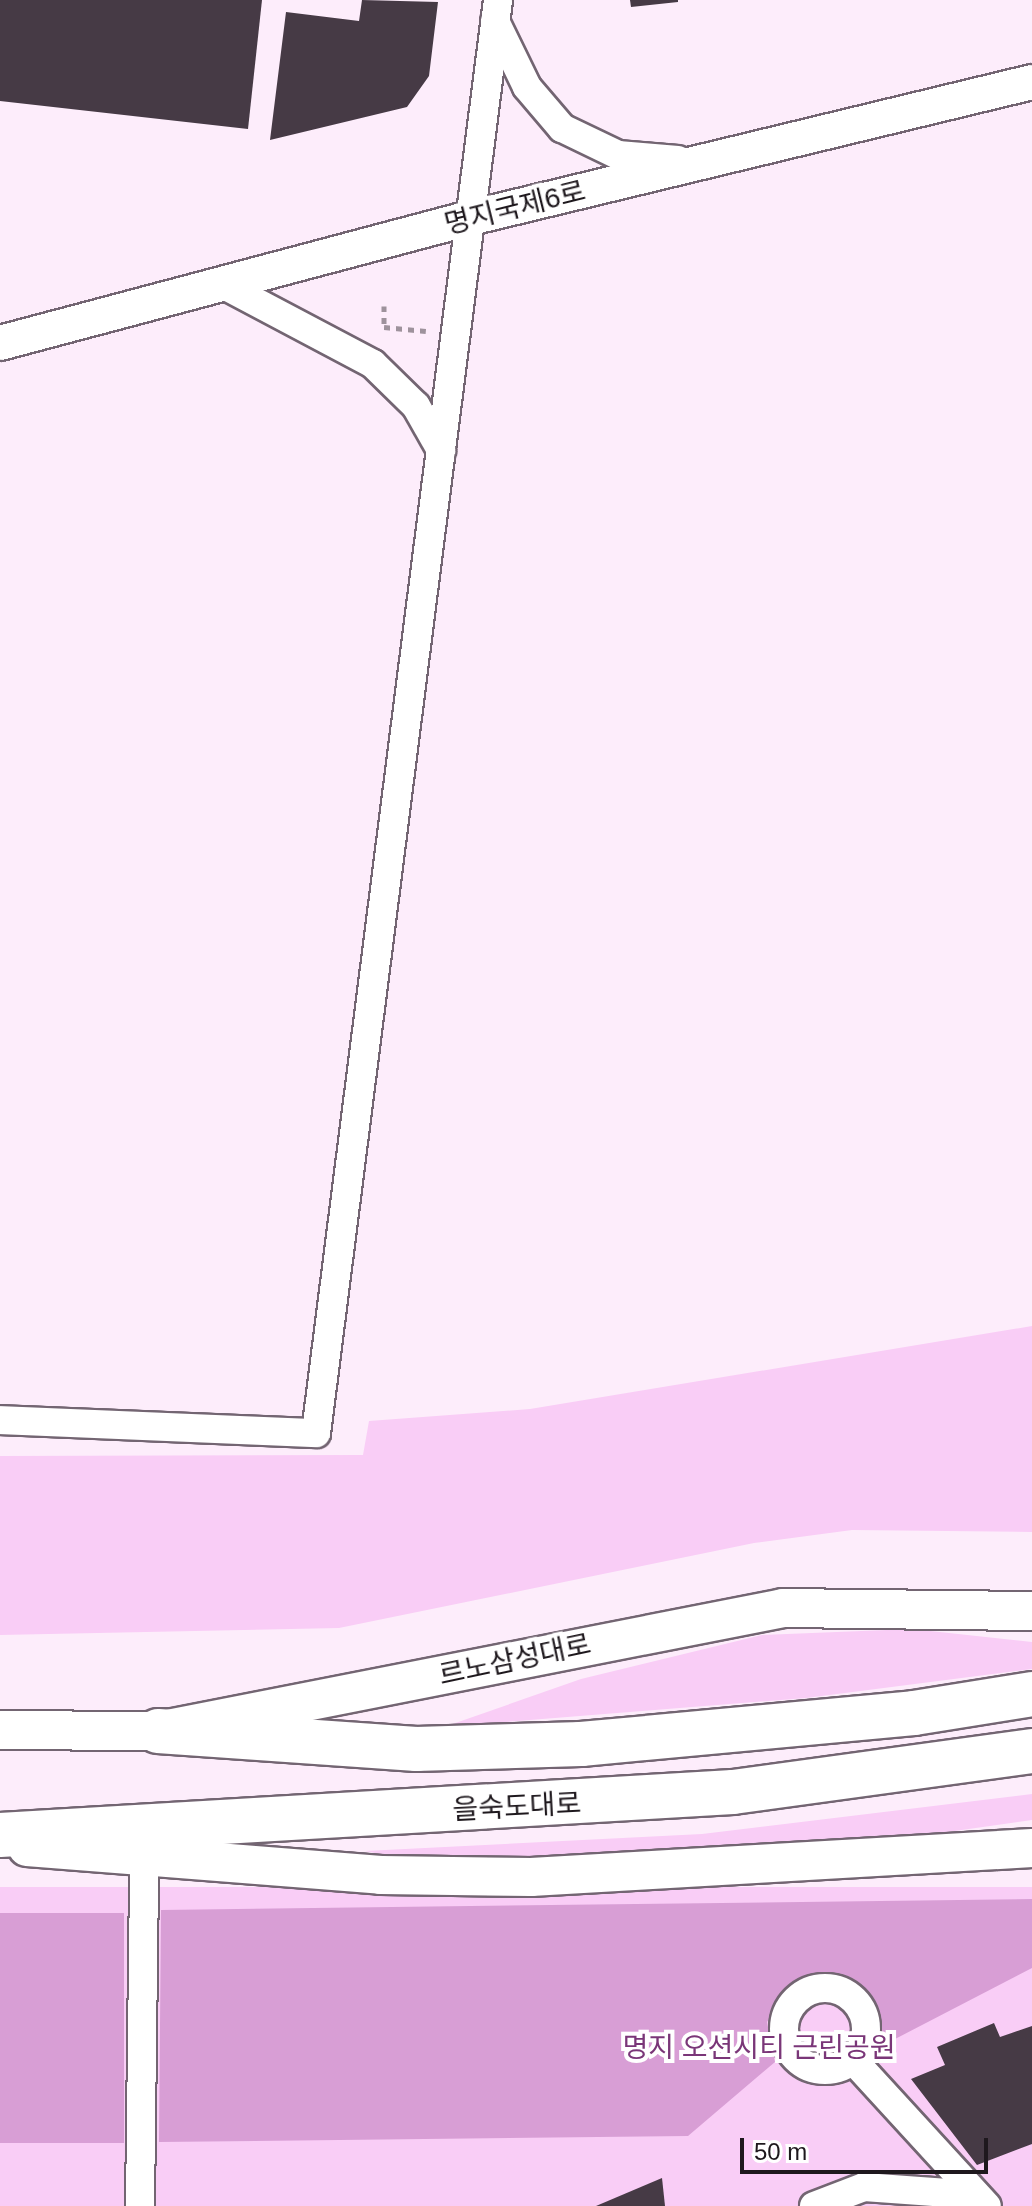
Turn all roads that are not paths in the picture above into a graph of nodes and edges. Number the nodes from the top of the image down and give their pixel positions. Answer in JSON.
{"nodes":[{"id":1,"x":497,"y":11,"type":"edge"},
{"id":2,"x":1032,"y":82,"type":"edge"},
{"id":3,"x":723,"y":157,"type":"junction"},
{"id":4,"x":470,"y":218,"type":"junction"},
{"id":5,"x":220,"y":283,"type":"junction"},
{"id":6,"x":0,"y":343,"type":"edge"},
{"id":7,"x":441,"y":450,"type":"junction"},
{"id":8,"x":0,"y":1420,"type":"edge"},
{"id":9,"x":1032,"y":1611,"type":"edge"},
{"id":10,"x":1032,"y":1694,"type":"edge"},
{"id":11,"x":0,"y":1730,"type":"edge"},
{"id":12,"x":158,"y":1731,"type":"junction"},
{"id":13,"x":1032,"y":1751,"type":"edge"},
{"id":14,"x":0,"y":1835,"type":"edge"},
{"id":15,"x":0,"y":1844,"type":"edge"},
{"id":16,"x":1032,"y":1848,"type":"edge"},
{"id":17,"x":144,"y":1860,"type":"junction"},
{"id":18,"x":853,"y":2060,"type":"dead end"},
{"id":19,"x":982,"y":2200,"type":"edge"},
{"id":20,"x":140,"y":2206,"type":"edge"},
{"id":21,"x":814,"y":2206,"type":"edge"}],
"edges":[{"from":1,"to":3,"type":"street"},
{"from":1,"to":4,"type":"street"},
{"from":2,"to":3,"type":"street","name":"명지국제6로"},
{"from":3,"to":4,"type":"street","name":"명지국제6로"},
{"from":4,"to":5,"type":"street","name":"명지국제6로"},
{"from":4,"to":7,"type":"street"},
{"from":5,"to":6,"type":"street","name":"명지국제6로"},
{"from":5,"to":7,"type":"street"},
{"from":7,"to":8,"type":"street"},
{"from":9,"to":12,"type":"main road","name":"르노삼성대로"},
{"from":10,"to":12,"type":"highway"},
{"from":11,"to":12,"type":"main road","name":"르노삼성대로"},
{"from":13,"to":14,"type":"highway","name":"을숙도대로"},
{"from":15,"to":17,"type":"main road"},
{"from":16,"to":17,"type":"main road"},
{"from":17,"to":20,"type":"street"},
{"from":18,"to":19,"type":"street"},
{"from":19,"to":21,"type":"street"}]}
